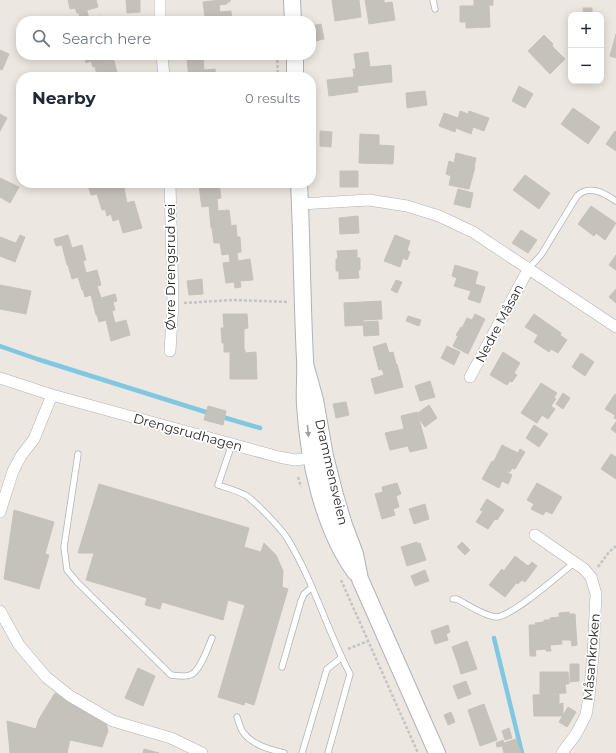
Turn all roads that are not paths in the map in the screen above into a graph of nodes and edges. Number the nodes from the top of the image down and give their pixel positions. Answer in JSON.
{"nodes":[{"id":1,"x":160,"y":0,"type":"edge"},
{"id":2,"x":292,"y":0,"type":"edge"},
{"id":3,"x":433,"y":0,"type":"edge"},
{"id":4,"x":435,"y":9,"type":"dead end"},
{"id":5,"x":160,"y":16,"type":"edge"},
{"id":6,"x":293,"y":16,"type":"edge"},
{"id":7,"x":162,"y":60,"type":"edge"},
{"id":8,"x":294,"y":60,"type":"edge"},
{"id":9,"x":164,"y":72,"type":"edge"},
{"id":10,"x":295,"y":72,"type":"edge"},
{"id":11,"x":170,"y":188,"type":"edge"},
{"id":12,"x":299,"y":188,"type":"edge"},
{"id":13,"x":616,"y":201,"type":"edge"},
{"id":14,"x":300,"y":204,"type":"junction"},
{"id":15,"x":529,"y":268,"type":"junction"},
{"id":16,"x":616,"y":327,"type":"edge"},
{"id":17,"x":170,"y":351,"type":"dead end"},
{"id":18,"x":470,"y":377,"type":"dead end"},
{"id":19,"x":0,"y":378,"type":"edge"},
{"id":20,"x":52,"y":394,"type":"junction"},
{"id":21,"x":232,"y":444,"type":"junction"},
{"id":22,"x":78,"y":454,"type":"dead end"},
{"id":23,"x":319,"y":457,"type":"junction"},
{"id":24,"x":0,"y":512,"type":"edge"},
{"id":25,"x":534,"y":535,"type":"dead end"},
{"id":26,"x":576,"y":562,"type":"junction"},
{"id":27,"x":311,"y":588,"type":"junction"},
{"id":28,"x":452,"y":599,"type":"dead end"},
{"id":29,"x":0,"y":611,"type":"edge"},
{"id":30,"x":212,"y":638,"type":"dead end"},
{"id":31,"x":340,"y":655,"type":"junction"},
{"id":32,"x":282,"y":667,"type":"dead end"},
{"id":33,"x":237,"y":717,"type":"dead end"},
{"id":34,"x":202,"y":753,"type":"edge"},
{"id":35,"x":284,"y":753,"type":"edge"},
{"id":36,"x":302,"y":753,"type":"edge"},
{"id":37,"x":328,"y":753,"type":"edge"},
{"id":38,"x":437,"y":753,"type":"edge"},
{"id":39,"x":562,"y":753,"type":"edge"}],
"edges":[{"from":1,"to":5,"type":"street"},
{"from":2,"to":6,"type":"main road"},
{"from":3,"to":4,"type":"lane"},
{"from":7,"to":9,"type":"street"},
{"from":8,"to":10,"type":"main road"},
{"from":11,"to":17,"type":"street","name":"Øvre Drengsrud vei"},
{"from":12,"to":14,"type":"main road","name":"Drammensveien"},
{"from":13,"to":15,"type":"lane"},
{"from":14,"to":15,"type":"street","name":"Nedre Måsan"},
{"from":14,"to":23,"type":"main road","name":"Drammensveien"},
{"from":15,"to":16,"type":"street","name":"Nedre Måsan"},
{"from":15,"to":18,"type":"street","name":"Nedre Måsan"},
{"from":19,"to":20,"type":"street","name":"Drengsrudhagen"},
{"from":20,"to":21,"type":"street","name":"Drengsrudhagen"},
{"from":20,"to":24,"type":"street"},
{"from":21,"to":23,"type":"street","name":"Drengsrudhagen"},
{"from":21,"to":27,"type":"lane"},
{"from":22,"to":30,"type":"lane"},
{"from":23,"to":38,"type":"main road","name":"Drammensveien"},
{"from":25,"to":26,"type":"street","name":"Måsankroken"},
{"from":26,"to":28,"type":"lane"},
{"from":26,"to":39,"type":"street","name":"Måsankroken"},
{"from":27,"to":31,"type":"lane"},
{"from":27,"to":32,"type":"lane"},
{"from":29,"to":34,"type":"street"},
{"from":31,"to":36,"type":"lane"},
{"from":31,"to":37,"type":"lane"},
{"from":33,"to":35,"type":"lane"}]}
